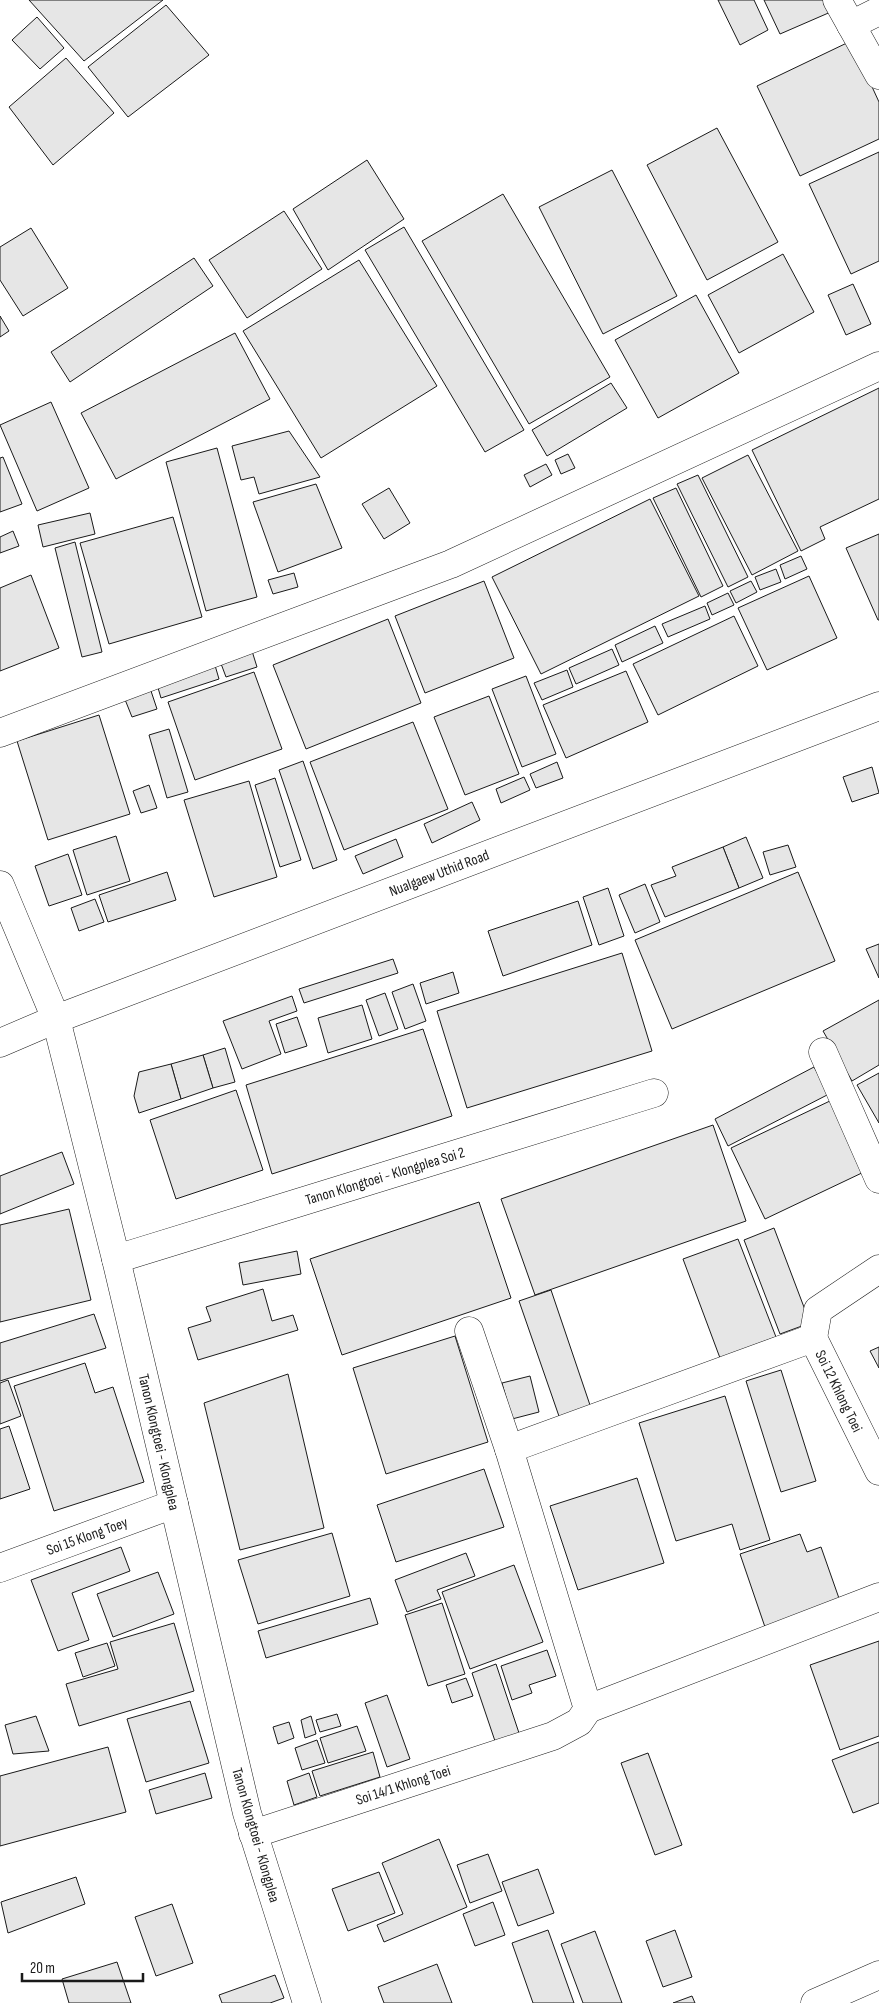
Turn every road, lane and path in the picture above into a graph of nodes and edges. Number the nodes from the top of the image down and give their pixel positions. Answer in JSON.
{"nodes":[{"id":1,"x":837,"y":0,"type":"edge"},
{"id":2,"x":879,"y":10,"type":"edge"},
{"id":3,"x":851,"y":25,"type":"junction"},
{"id":4,"x":879,"y":75,"type":"edge"},
{"id":5,"x":879,"y":366,"type":"edge"},
{"id":6,"x":879,"y":706,"type":"edge"},
{"id":7,"x":0,"y":733,"type":"edge"},
{"id":8,"x":0,"y":885,"type":"edge"},
{"id":9,"x":56,"y":1019,"type":"junction"},
{"id":10,"x":0,"y":1043,"type":"edge"},
{"id":11,"x":823,"y":1052,"type":"dead end"},
{"id":12,"x":654,"y":1093,"type":"dead end"},
{"id":13,"x":879,"y":1179,"type":"edge"},
{"id":14,"x":116,"y":1259,"type":"junction"},
{"id":15,"x":879,"y":1269,"type":"edge"},
{"id":16,"x":469,"y":1331,"type":"dead end"},
{"id":17,"x":813,"y":1338,"type":"junction"},
{"id":18,"x":509,"y":1449,"type":"junction"},
{"id":19,"x":879,"y":1471,"type":"edge"},
{"id":20,"x":174,"y":1504,"type":"junction"},
{"id":21,"x":0,"y":1568,"type":"edge"},
{"id":22,"x":879,"y":1597,"type":"edge"},
{"id":23,"x":588,"y":1709,"type":"junction"},
{"id":24,"x":253,"y":1834,"type":"junction"},
{"id":25,"x":879,"y":1975,"type":"edge"},
{"id":26,"x":307,"y":2003,"type":"edge"},
{"id":27,"x":815,"y":2003,"type":"edge"}],
"edges":[{"from":1,"to":3,"type":"street"},
{"from":2,"to":3,"type":"street"},
{"from":3,"to":4,"type":"street"},
{"from":5,"to":7,"type":"street"},
{"from":6,"to":9,"type":"street","name":"Nualgaew Uthid Road"},
{"from":8,"to":9,"type":"street","name":"Tanon Klongtoei - Klongplea"},
{"from":9,"to":10,"type":"street","name":"Nualgaew Uthid Road"},
{"from":9,"to":14,"type":"street","name":"Tanon Klongtoei - Klongplea"},
{"from":11,"to":13,"type":"street"},
{"from":12,"to":14,"type":"street","name":"Tanon Klongtoei - Klongplea Soi 2"},
{"from":14,"to":20,"type":"street","name":"Tanon Klongtoei - Klongplea"},
{"from":15,"to":17,"type":"street"},
{"from":16,"to":18,"type":"street"},
{"from":17,"to":18,"type":"street"},
{"from":17,"to":19,"type":"street","name":"Soi 12 Khlong Toei"},
{"from":18,"to":23,"type":"street"},
{"from":20,"to":21,"type":"street","name":"Soi 15 Klong Toey"},
{"from":20,"to":24,"type":"street","name":"Tanon Klongtoei - Klongplea"},
{"from":22,"to":23,"type":"street"},
{"from":23,"to":24,"type":"street","name":"Soi 14/1 Khlong Toei"},
{"from":24,"to":26,"type":"street","name":"Tanon Klongtoei - Klongplea"},
{"from":25,"to":27,"type":"street"}]}
